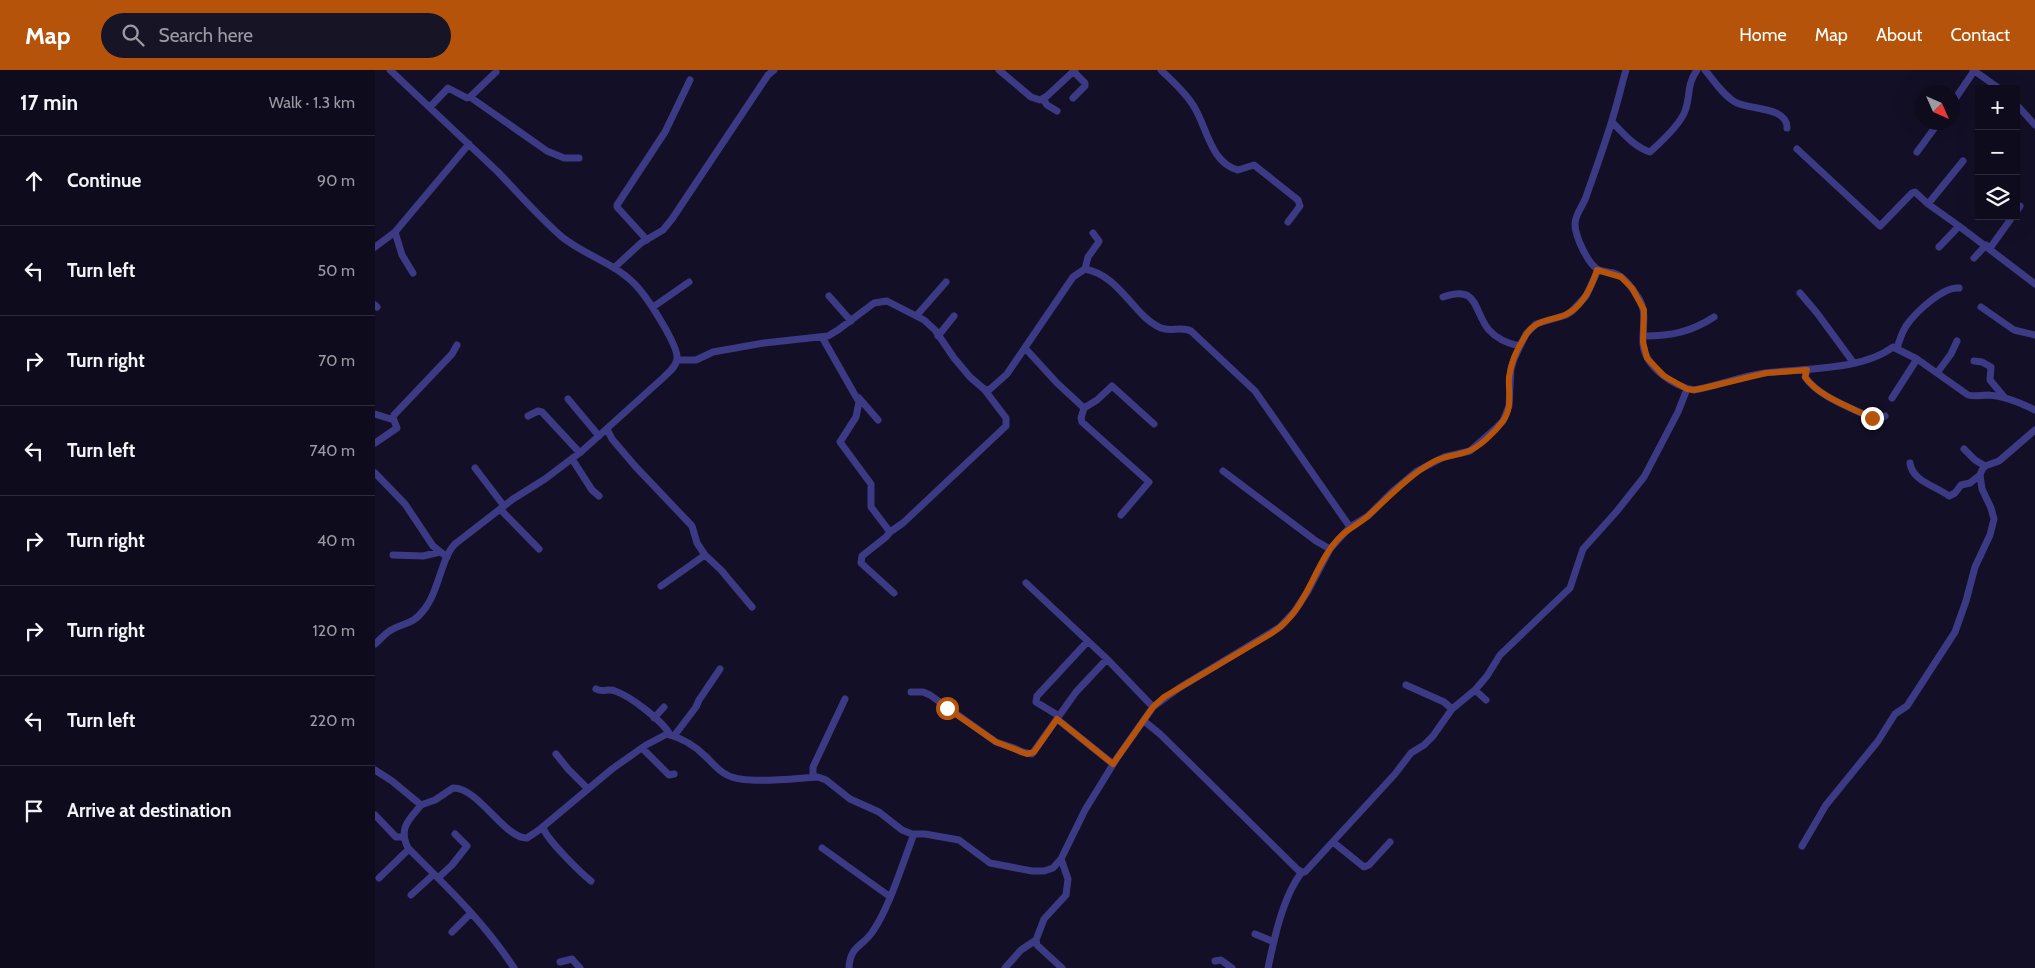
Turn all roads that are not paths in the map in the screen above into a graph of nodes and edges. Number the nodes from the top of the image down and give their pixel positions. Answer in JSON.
{"nodes":[{"id":1,"x":390,"y":70,"type":"edge"},
{"id":2,"x":774,"y":70,"type":"edge"},
{"id":3,"x":999,"y":70,"type":"edge"},
{"id":4,"x":1161,"y":70,"type":"edge"},
{"id":5,"x":1626,"y":70,"type":"edge"},
{"id":6,"x":1697,"y":70,"type":"edge"},
{"id":7,"x":1705,"y":70,"type":"edge"},
{"id":8,"x":1973,"y":70,"type":"edge"},
{"id":9,"x":1074,"y":71,"type":"edge"},
{"id":10,"x":496,"y":72,"type":"dead end"},
{"id":11,"x":690,"y":80,"type":"dead end"},
{"id":12,"x":1995,"y":85,"type":"edge"},
{"id":13,"x":1960,"y":91,"type":"edge"},
{"id":14,"x":471,"y":97,"type":"junction"},
{"id":15,"x":1073,"y":98,"type":"dead end"},
{"id":16,"x":1043,"y":99,"type":"junction"},
{"id":17,"x":430,"y":107,"type":"junction"},
{"id":18,"x":2020,"y":108,"type":"edge"},
{"id":19,"x":1057,"y":111,"type":"dead end"},
{"id":20,"x":1612,"y":122,"type":"junction"},
{"id":21,"x":2035,"y":125,"type":"edge"},
{"id":22,"x":1787,"y":128,"type":"dead end"},
{"id":23,"x":1933,"y":130,"type":"edge"},
{"id":24,"x":469,"y":144,"type":"junction"},
{"id":25,"x":1797,"y":149,"type":"dead end"},
{"id":26,"x":1917,"y":152,"type":"dead end"},
{"id":27,"x":579,"y":158,"type":"dead end"},
{"id":28,"x":1963,"y":162,"type":"dead end"},
{"id":29,"x":1928,"y":204,"type":"junction"},
{"id":30,"x":617,"y":208,"type":"junction"},
{"id":31,"x":609,"y":209,"type":"dead end"},
{"id":32,"x":2010,"y":220,"type":"edge"},
{"id":33,"x":1288,"y":222,"type":"dead end"},
{"id":34,"x":1959,"y":226,"type":"junction"},
{"id":35,"x":395,"y":232,"type":"junction"},
{"id":36,"x":1093,"y":233,"type":"dead end"},
{"id":37,"x":647,"y":240,"type":"junction"},
{"id":38,"x":375,"y":247,"type":"edge"},
{"id":39,"x":1939,"y":247,"type":"dead end"},
{"id":40,"x":1988,"y":247,"type":"junction"},
{"id":41,"x":1974,"y":258,"type":"dead end"},
{"id":42,"x":615,"y":267,"type":"junction"},
{"id":43,"x":1085,"y":269,"type":"junction"},
{"id":44,"x":1597,"y":270,"type":"junction"},
{"id":45,"x":413,"y":273,"type":"dead end"},
{"id":46,"x":2035,"y":276,"type":"edge"},
{"id":47,"x":689,"y":282,"type":"dead end"},
{"id":48,"x":946,"y":282,"type":"dead end"},
{"id":49,"x":2035,"y":284,"type":"edge"},
{"id":50,"x":1959,"y":288,"type":"dead end"},
{"id":51,"x":1801,"y":293,"type":"dead end"},
{"id":52,"x":829,"y":296,"type":"dead end"},
{"id":53,"x":1443,"y":297,"type":"dead end"},
{"id":54,"x":653,"y":307,"type":"junction"},
{"id":55,"x":1981,"y":307,"type":"dead end"},
{"id":56,"x":917,"y":315,"type":"junction"},
{"id":57,"x":954,"y":316,"type":"dead end"},
{"id":58,"x":1714,"y":317,"type":"dead end"},
{"id":59,"x":851,"y":321,"type":"junction"},
{"id":60,"x":2035,"y":335,"type":"edge"},
{"id":61,"x":938,"y":336,"type":"junction"},
{"id":62,"x":1644,"y":336,"type":"junction"},
{"id":63,"x":822,"y":337,"type":"junction"},
{"id":64,"x":1957,"y":341,"type":"dead end"},
{"id":65,"x":457,"y":345,"type":"dead end"},
{"id":66,"x":1520,"y":346,"type":"junction"},
{"id":67,"x":1025,"y":348,"type":"junction"},
{"id":68,"x":1897,"y":348,"type":"junction"},
{"id":69,"x":1917,"y":359,"type":"junction"},
{"id":70,"x":677,"y":360,"type":"junction"},
{"id":71,"x":1974,"y":361,"type":"dead end"},
{"id":72,"x":1853,"y":362,"type":"junction"},
{"id":73,"x":1807,"y":370,"type":"junction"},
{"id":74,"x":1937,"y":373,"type":"junction"},
{"id":75,"x":984,"y":389,"type":"junction"},
{"id":76,"x":1687,"y":389,"type":"junction"},
{"id":77,"x":857,"y":396,"type":"junction"},
{"id":78,"x":1892,"y":398,"type":"dead end"},
{"id":79,"x":2005,"y":398,"type":"junction"},
{"id":80,"x":568,"y":399,"type":"dead end"},
{"id":81,"x":1084,"y":408,"type":"junction"},
{"id":82,"x":2035,"y":410,"type":"edge"},
{"id":83,"x":375,"y":414,"type":"edge"},
{"id":84,"x":528,"y":416,"type":"dead end"},
{"id":85,"x":1885,"y":416,"type":"dead end"},
{"id":86,"x":394,"y":420,"type":"junction"},
{"id":87,"x":878,"y":420,"type":"dead end"},
{"id":88,"x":1153,"y":424,"type":"dead end"},
{"id":89,"x":607,"y":429,"type":"junction"},
{"id":90,"x":2035,"y":430,"type":"edge"},
{"id":91,"x":599,"y":436,"type":"junction"},
{"id":92,"x":375,"y":443,"type":"edge"},
{"id":93,"x":1963,"y":449,"type":"dead end"},
{"id":94,"x":580,"y":453,"type":"junction"},
{"id":95,"x":572,"y":459,"type":"junction"},
{"id":96,"x":1910,"y":462,"type":"dead end"},
{"id":97,"x":1985,"y":466,"type":"junction"},
{"id":98,"x":475,"y":468,"type":"dead end"},
{"id":99,"x":1223,"y":471,"type":"dead end"},
{"id":100,"x":375,"y":473,"type":"edge"},
{"id":101,"x":1980,"y":476,"type":"junction"},
{"id":102,"x":599,"y":496,"type":"dead end"},
{"id":103,"x":502,"y":508,"type":"junction"},
{"id":104,"x":1121,"y":515,"type":"dead end"},
{"id":105,"x":1350,"y":527,"type":"junction"},
{"id":106,"x":890,"y":532,"type":"junction"},
{"id":107,"x":539,"y":548,"type":"dead end"},
{"id":108,"x":1330,"y":549,"type":"junction"},
{"id":109,"x":440,"y":552,"type":"junction"},
{"id":110,"x":393,"y":555,"type":"dead end"},
{"id":111,"x":705,"y":555,"type":"junction"},
{"id":112,"x":447,"y":557,"type":"junction"},
{"id":113,"x":1026,"y":583,"type":"dead end"},
{"id":114,"x":661,"y":586,"type":"dead end"},
{"id":115,"x":894,"y":593,"type":"dead end"},
{"id":116,"x":752,"y":607,"type":"dead end"},
{"id":117,"x":1088,"y":641,"type":"junction"},
{"id":118,"x":375,"y":644,"type":"edge"},
{"id":119,"x":1107,"y":659,"type":"junction"},
{"id":120,"x":720,"y":669,"type":"dead end"},
{"id":121,"x":1406,"y":685,"type":"dead end"},
{"id":122,"x":596,"y":689,"type":"dead end"},
{"id":123,"x":1475,"y":690,"type":"junction"},
{"id":124,"x":911,"y":692,"type":"dead end"},
{"id":125,"x":845,"y":699,"type":"dead end"},
{"id":126,"x":1486,"y":700,"type":"dead end"},
{"id":127,"x":664,"y":707,"type":"dead end"},
{"id":128,"x":1153,"y":707,"type":"junction"},
{"id":129,"x":1452,"y":710,"type":"junction"},
{"id":130,"x":654,"y":718,"type":"junction"},
{"id":131,"x":1058,"y":718,"type":"junction"},
{"id":132,"x":1144,"y":721,"type":"junction"},
{"id":133,"x":672,"y":736,"type":"junction"},
{"id":134,"x":642,"y":748,"type":"junction"},
{"id":135,"x":556,"y":754,"type":"dead end"},
{"id":136,"x":1113,"y":764,"type":"junction"},
{"id":137,"x":375,"y":770,"type":"edge"},
{"id":138,"x":674,"y":774,"type":"dead end"},
{"id":139,"x":813,"y":777,"type":"junction"},
{"id":140,"x":588,"y":789,"type":"junction"},
{"id":141,"x":421,"y":805,"type":"junction"},
{"id":142,"x":375,"y":815,"type":"edge"},
{"id":143,"x":543,"y":827,"type":"junction"},
{"id":144,"x":455,"y":834,"type":"dead end"},
{"id":145,"x":914,"y":834,"type":"junction"},
{"id":146,"x":403,"y":837,"type":"junction"},
{"id":147,"x":1333,"y":842,"type":"junction"},
{"id":148,"x":1390,"y":842,"type":"dead end"},
{"id":149,"x":1802,"y":846,"type":"dead end"},
{"id":150,"x":822,"y":848,"type":"dead end"},
{"id":151,"x":409,"y":849,"type":"junction"},
{"id":152,"x":1061,"y":859,"type":"junction"},
{"id":153,"x":1302,"y":872,"type":"junction"},
{"id":154,"x":436,"y":876,"type":"junction"},
{"id":155,"x":379,"y":878,"type":"dead end"},
{"id":156,"x":591,"y":881,"type":"dead end"},
{"id":157,"x":411,"y":895,"type":"dead end"},
{"id":158,"x":889,"y":896,"type":"junction"},
{"id":159,"x":471,"y":912,"type":"junction"},
{"id":160,"x":452,"y":932,"type":"dead end"},
{"id":161,"x":1255,"y":934,"type":"dead end"},
{"id":162,"x":1036,"y":940,"type":"junction"},
{"id":163,"x":1275,"y":942,"type":"junction"},
{"id":164,"x":1215,"y":960,"type":"dead end"},
{"id":165,"x":560,"y":962,"type":"dead end"},
{"id":166,"x":514,"y":968,"type":"edge"},
{"id":167,"x":580,"y":968,"type":"edge"},
{"id":168,"x":849,"y":968,"type":"edge"},
{"id":169,"x":1005,"y":968,"type":"edge"},
{"id":170,"x":1062,"y":968,"type":"edge"},
{"id":171,"x":1232,"y":968,"type":"edge"},
{"id":172,"x":1267,"y":968,"type":"edge"}],
"edges":[{"from":1,"to":17,"type":"street"},
{"from":2,"to":37,"type":"street"},
{"from":3,"to":16,"type":"street"},
{"from":4,"to":33,"type":"street"},
{"from":5,"to":20,"type":"street"},
{"from":6,"to":20,"type":"street"},
{"from":7,"to":22,"type":"street"},
{"from":8,"to":12,"type":"street"},
{"from":8,"to":13,"type":"street"},
{"from":9,"to":15,"type":"street"},
{"from":9,"to":16,"type":"street"},
{"from":10,"to":14,"type":"street"},
{"from":11,"to":30,"type":"street"},
{"from":14,"to":17,"type":"street"},
{"from":14,"to":27,"type":"street"},
{"from":16,"to":19,"type":"street"},
{"from":17,"to":24,"type":"street"},
{"from":18,"to":21,"type":"street"},
{"from":20,"to":44,"type":"street"},
{"from":23,"to":26,"type":"street"},
{"from":24,"to":35,"type":"street"},
{"from":24,"to":42,"type":"street"},
{"from":25,"to":29,"type":"street"},
{"from":28,"to":29,"type":"street"},
{"from":29,"to":34,"type":"street"},
{"from":30,"to":31,"type":"street"},
{"from":30,"to":37,"type":"street"},
{"from":32,"to":40,"type":"street"},
{"from":34,"to":39,"type":"street"},
{"from":34,"to":40,"type":"street"},
{"from":35,"to":38,"type":"street"},
{"from":35,"to":45,"type":"street"},
{"from":36,"to":43,"type":"street"},
{"from":37,"to":42,"type":"street"},
{"from":40,"to":41,"type":"street"},
{"from":40,"to":49,"type":"street"},
{"from":42,"to":54,"type":"street"},
{"from":43,"to":67,"type":"street"},
{"from":43,"to":105,"type":"street"},
{"from":44,"to":62,"type":"street"},
{"from":44,"to":66,"type":"street"},
{"from":46,"to":49,"type":"street"},
{"from":47,"to":54,"type":"street"},
{"from":48,"to":56,"type":"street"},
{"from":50,"to":68,"type":"street"},
{"from":51,"to":72,"type":"street"},
{"from":52,"to":59,"type":"street"},
{"from":53,"to":66,"type":"street"},
{"from":54,"to":70,"type":"street"},
{"from":55,"to":60,"type":"street"},
{"from":56,"to":59,"type":"street"},
{"from":56,"to":61,"type":"street"},
{"from":57,"to":61,"type":"street"},
{"from":58,"to":62,"type":"street"},
{"from":59,"to":63,"type":"street"},
{"from":61,"to":75,"type":"street"},
{"from":62,"to":76,"type":"street"},
{"from":63,"to":70,"type":"street"},
{"from":63,"to":77,"type":"street"},
{"from":64,"to":74,"type":"street"},
{"from":65,"to":86,"type":"street"},
{"from":66,"to":105,"type":"street"},
{"from":67,"to":75,"type":"street"},
{"from":67,"to":81,"type":"street"},
{"from":68,"to":69,"type":"street"},
{"from":68,"to":72,"type":"street"},
{"from":69,"to":74,"type":"street"},
{"from":69,"to":78,"type":"street"},
{"from":70,"to":89,"type":"street"},
{"from":71,"to":79,"type":"street"},
{"from":72,"to":73,"type":"street"},
{"from":73,"to":76,"type":"street"},
{"from":73,"to":85,"type":"street"},
{"from":74,"to":79,"type":"street"},
{"from":75,"to":106,"type":"street"},
{"from":76,"to":123,"type":"street"},
{"from":77,"to":87,"type":"street"},
{"from":77,"to":106,"type":"street"},
{"from":79,"to":82,"type":"street"},
{"from":80,"to":91,"type":"street"},
{"from":81,"to":88,"type":"street"},
{"from":81,"to":104,"type":"street"},
{"from":83,"to":86,"type":"street"},
{"from":84,"to":94,"type":"street"},
{"from":86,"to":92,"type":"street"},
{"from":89,"to":91,"type":"street"},
{"from":89,"to":111,"type":"street"},
{"from":90,"to":97,"type":"street"},
{"from":91,"to":94,"type":"street"},
{"from":93,"to":97,"type":"street"},
{"from":94,"to":95,"type":"street"},
{"from":95,"to":102,"type":"street"},
{"from":95,"to":103,"type":"street"},
{"from":96,"to":101,"type":"street"},
{"from":97,"to":101,"type":"street"},
{"from":98,"to":103,"type":"street"},
{"from":99,"to":108,"type":"street"},
{"from":100,"to":109,"type":"street"},
{"from":101,"to":149,"type":"street"},
{"from":103,"to":107,"type":"street"},
{"from":103,"to":112,"type":"street"},
{"from":105,"to":108,"type":"street"},
{"from":106,"to":115,"type":"street"},
{"from":108,"to":128,"type":"street"},
{"from":109,"to":110,"type":"street"},
{"from":109,"to":112,"type":"street"},
{"from":111,"to":114,"type":"street"},
{"from":111,"to":116,"type":"street"},
{"from":112,"to":118,"type":"street"},
{"from":113,"to":117,"type":"street"},
{"from":117,"to":119,"type":"street"},
{"from":117,"to":131,"type":"street"},
{"from":119,"to":128,"type":"street"},
{"from":119,"to":131,"type":"street"},
{"from":120,"to":133,"type":"street"},
{"from":121,"to":129,"type":"street"},
{"from":122,"to":130,"type":"street"},
{"from":123,"to":126,"type":"street"},
{"from":123,"to":129,"type":"street"},
{"from":124,"to":131,"type":"street"},
{"from":125,"to":139,"type":"street"},
{"from":127,"to":130,"type":"street"},
{"from":128,"to":132,"type":"street"},
{"from":129,"to":147,"type":"street"},
{"from":130,"to":133,"type":"street"},
{"from":131,"to":136,"type":"street"},
{"from":132,"to":136,"type":"street"},
{"from":132,"to":153,"type":"street"},
{"from":133,"to":134,"type":"street"},
{"from":133,"to":139,"type":"street"},
{"from":134,"to":138,"type":"street"},
{"from":134,"to":140,"type":"street"},
{"from":135,"to":140,"type":"street"},
{"from":136,"to":152,"type":"street"},
{"from":137,"to":141,"type":"street"},
{"from":139,"to":145,"type":"street"},
{"from":140,"to":143,"type":"street"},
{"from":141,"to":143,"type":"street"},
{"from":141,"to":146,"type":"street"},
{"from":142,"to":146,"type":"street"},
{"from":143,"to":156,"type":"street"},
{"from":144,"to":154,"type":"street"},
{"from":145,"to":152,"type":"street"},
{"from":145,"to":158,"type":"street"},
{"from":146,"to":151,"type":"street"},
{"from":147,"to":148,"type":"street"},
{"from":147,"to":153,"type":"street"},
{"from":150,"to":158,"type":"street"},
{"from":151,"to":154,"type":"street"},
{"from":151,"to":155,"type":"street"},
{"from":152,"to":162,"type":"street"},
{"from":153,"to":163,"type":"street"},
{"from":154,"to":157,"type":"street"},
{"from":154,"to":159,"type":"street"},
{"from":158,"to":168,"type":"street"},
{"from":159,"to":160,"type":"street"},
{"from":159,"to":166,"type":"street"},
{"from":161,"to":163,"type":"street"},
{"from":162,"to":169,"type":"street"},
{"from":162,"to":170,"type":"street"},
{"from":163,"to":172,"type":"street"},
{"from":164,"to":171,"type":"street"},
{"from":165,"to":167,"type":"street"}]}
